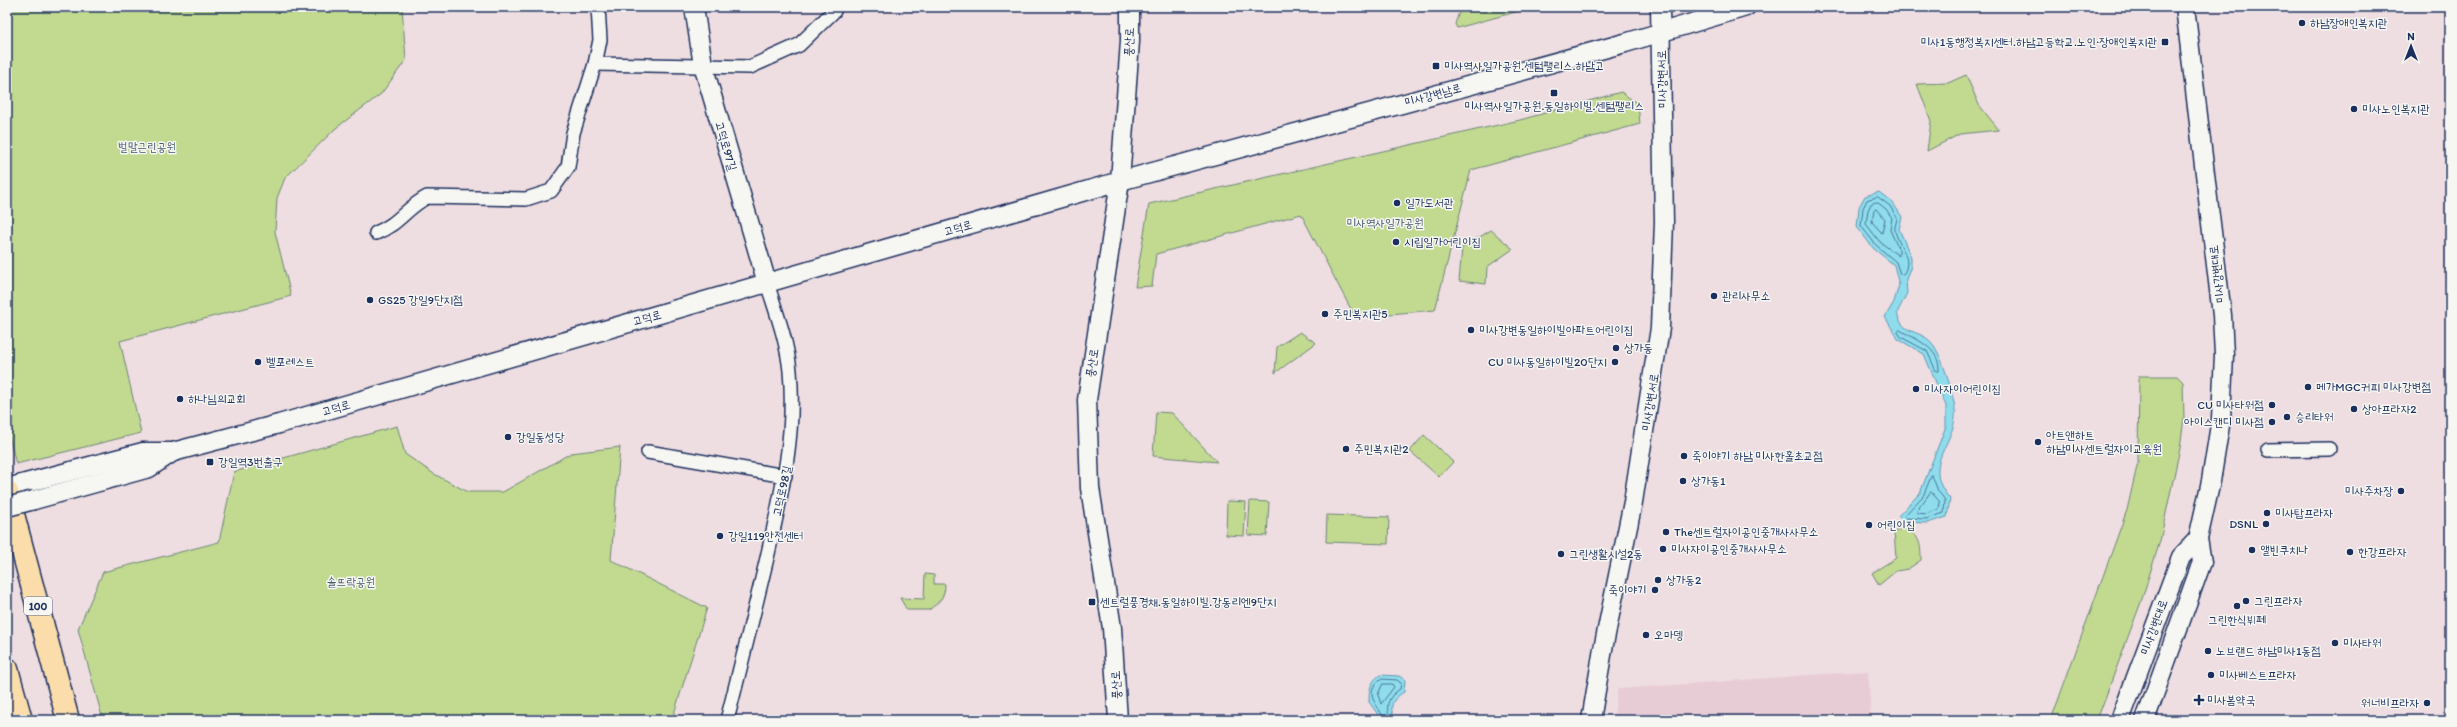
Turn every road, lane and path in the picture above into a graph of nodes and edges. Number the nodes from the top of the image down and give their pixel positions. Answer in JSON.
{"nodes":[{"id":1,"x":598,"y":7,"type":"edge"},
{"id":2,"x":694,"y":7,"type":"edge"},
{"id":3,"x":835,"y":7,"type":"edge"},
{"id":4,"x":1130,"y":7,"type":"edge"},
{"id":5,"x":1660,"y":7,"type":"edge"},
{"id":6,"x":1746,"y":7,"type":"edge"},
{"id":7,"x":2185,"y":7,"type":"edge"},
{"id":8,"x":1661,"y":32,"type":"junction"},
{"id":9,"x":595,"y":64,"type":"junction"},
{"id":10,"x":703,"y":65,"type":"junction"},
{"id":11,"x":1120,"y":181,"type":"junction"},
{"id":12,"x":376,"y":233,"type":"dead end"},
{"id":13,"x":767,"y":283,"type":"junction"},
{"id":14,"x":2329,"y":449,"type":"dead end"},
{"id":15,"x":2268,"y":450,"type":"dead end"},
{"id":16,"x":173,"y":452,"type":"junction"},
{"id":17,"x":648,"y":452,"type":"dead end"},
{"id":18,"x":785,"y":476,"type":"junction"},
{"id":19,"x":7,"y":488,"type":"edge"},
{"id":20,"x":7,"y":492,"type":"edge"},
{"id":21,"x":7,"y":507,"type":"edge"},
{"id":22,"x":2198,"y":539,"type":"junction"},
{"id":23,"x":7,"y":669,"type":"edge"},
{"id":24,"x":21,"y":720,"type":"edge"},
{"id":25,"x":68,"y":720,"type":"edge"},
{"id":26,"x":727,"y":720,"type":"edge"},
{"id":27,"x":1118,"y":720,"type":"edge"},
{"id":28,"x":1591,"y":720,"type":"edge"},
{"id":29,"x":2120,"y":720,"type":"edge"},
{"id":30,"x":2145,"y":720,"type":"edge"}],
"edges":[{"from":1,"to":9,"type":"street"},
{"from":2,"to":10,"type":"main road","name":"고덕로97길"},
{"from":3,"to":10,"type":"street"},
{"from":4,"to":11,"type":"main road","name":"풍산로"},
{"from":5,"to":8,"type":"main road","name":"미사강변서로"},
{"from":6,"to":8,"type":"main road","name":"미사강변남로"},
{"from":7,"to":22,"type":"main road","name":"미사강변대로"},
{"from":8,"to":11,"type":"main road","name":"미사강변남로"},
{"from":8,"to":28,"type":"main road","name":"미사강변서로"},
{"from":9,"to":10,"type":"street"},
{"from":9,"to":12,"type":"street"},
{"from":10,"to":13,"type":"main road","name":"고덕로97길"},
{"from":11,"to":13,"type":"main road","name":"고덕로"},
{"from":11,"to":27,"type":"main road","name":"풍산로"},
{"from":13,"to":16,"type":"main road","name":"고덕로"},
{"from":13,"to":18,"type":"street","name":"고덕로98길"},
{"from":14,"to":15,"type":"street"},
{"from":16,"to":19,"type":"main road","name":"고덕로"},
{"from":16,"to":21,"type":"main road","name":"고덕로","bridge":true},
{"from":17,"to":18,"type":"street"},
{"from":18,"to":26,"type":"street","name":"고덕로98길"},
{"from":20,"to":25,"type":"highway","number":"100"},
{"from":22,"to":29,"type":"main road","name":"미사강변대로"},
{"from":22,"to":30,"type":"main road","name":"미사강변대로"},
{"from":23,"to":24,"type":"highway"}]}
